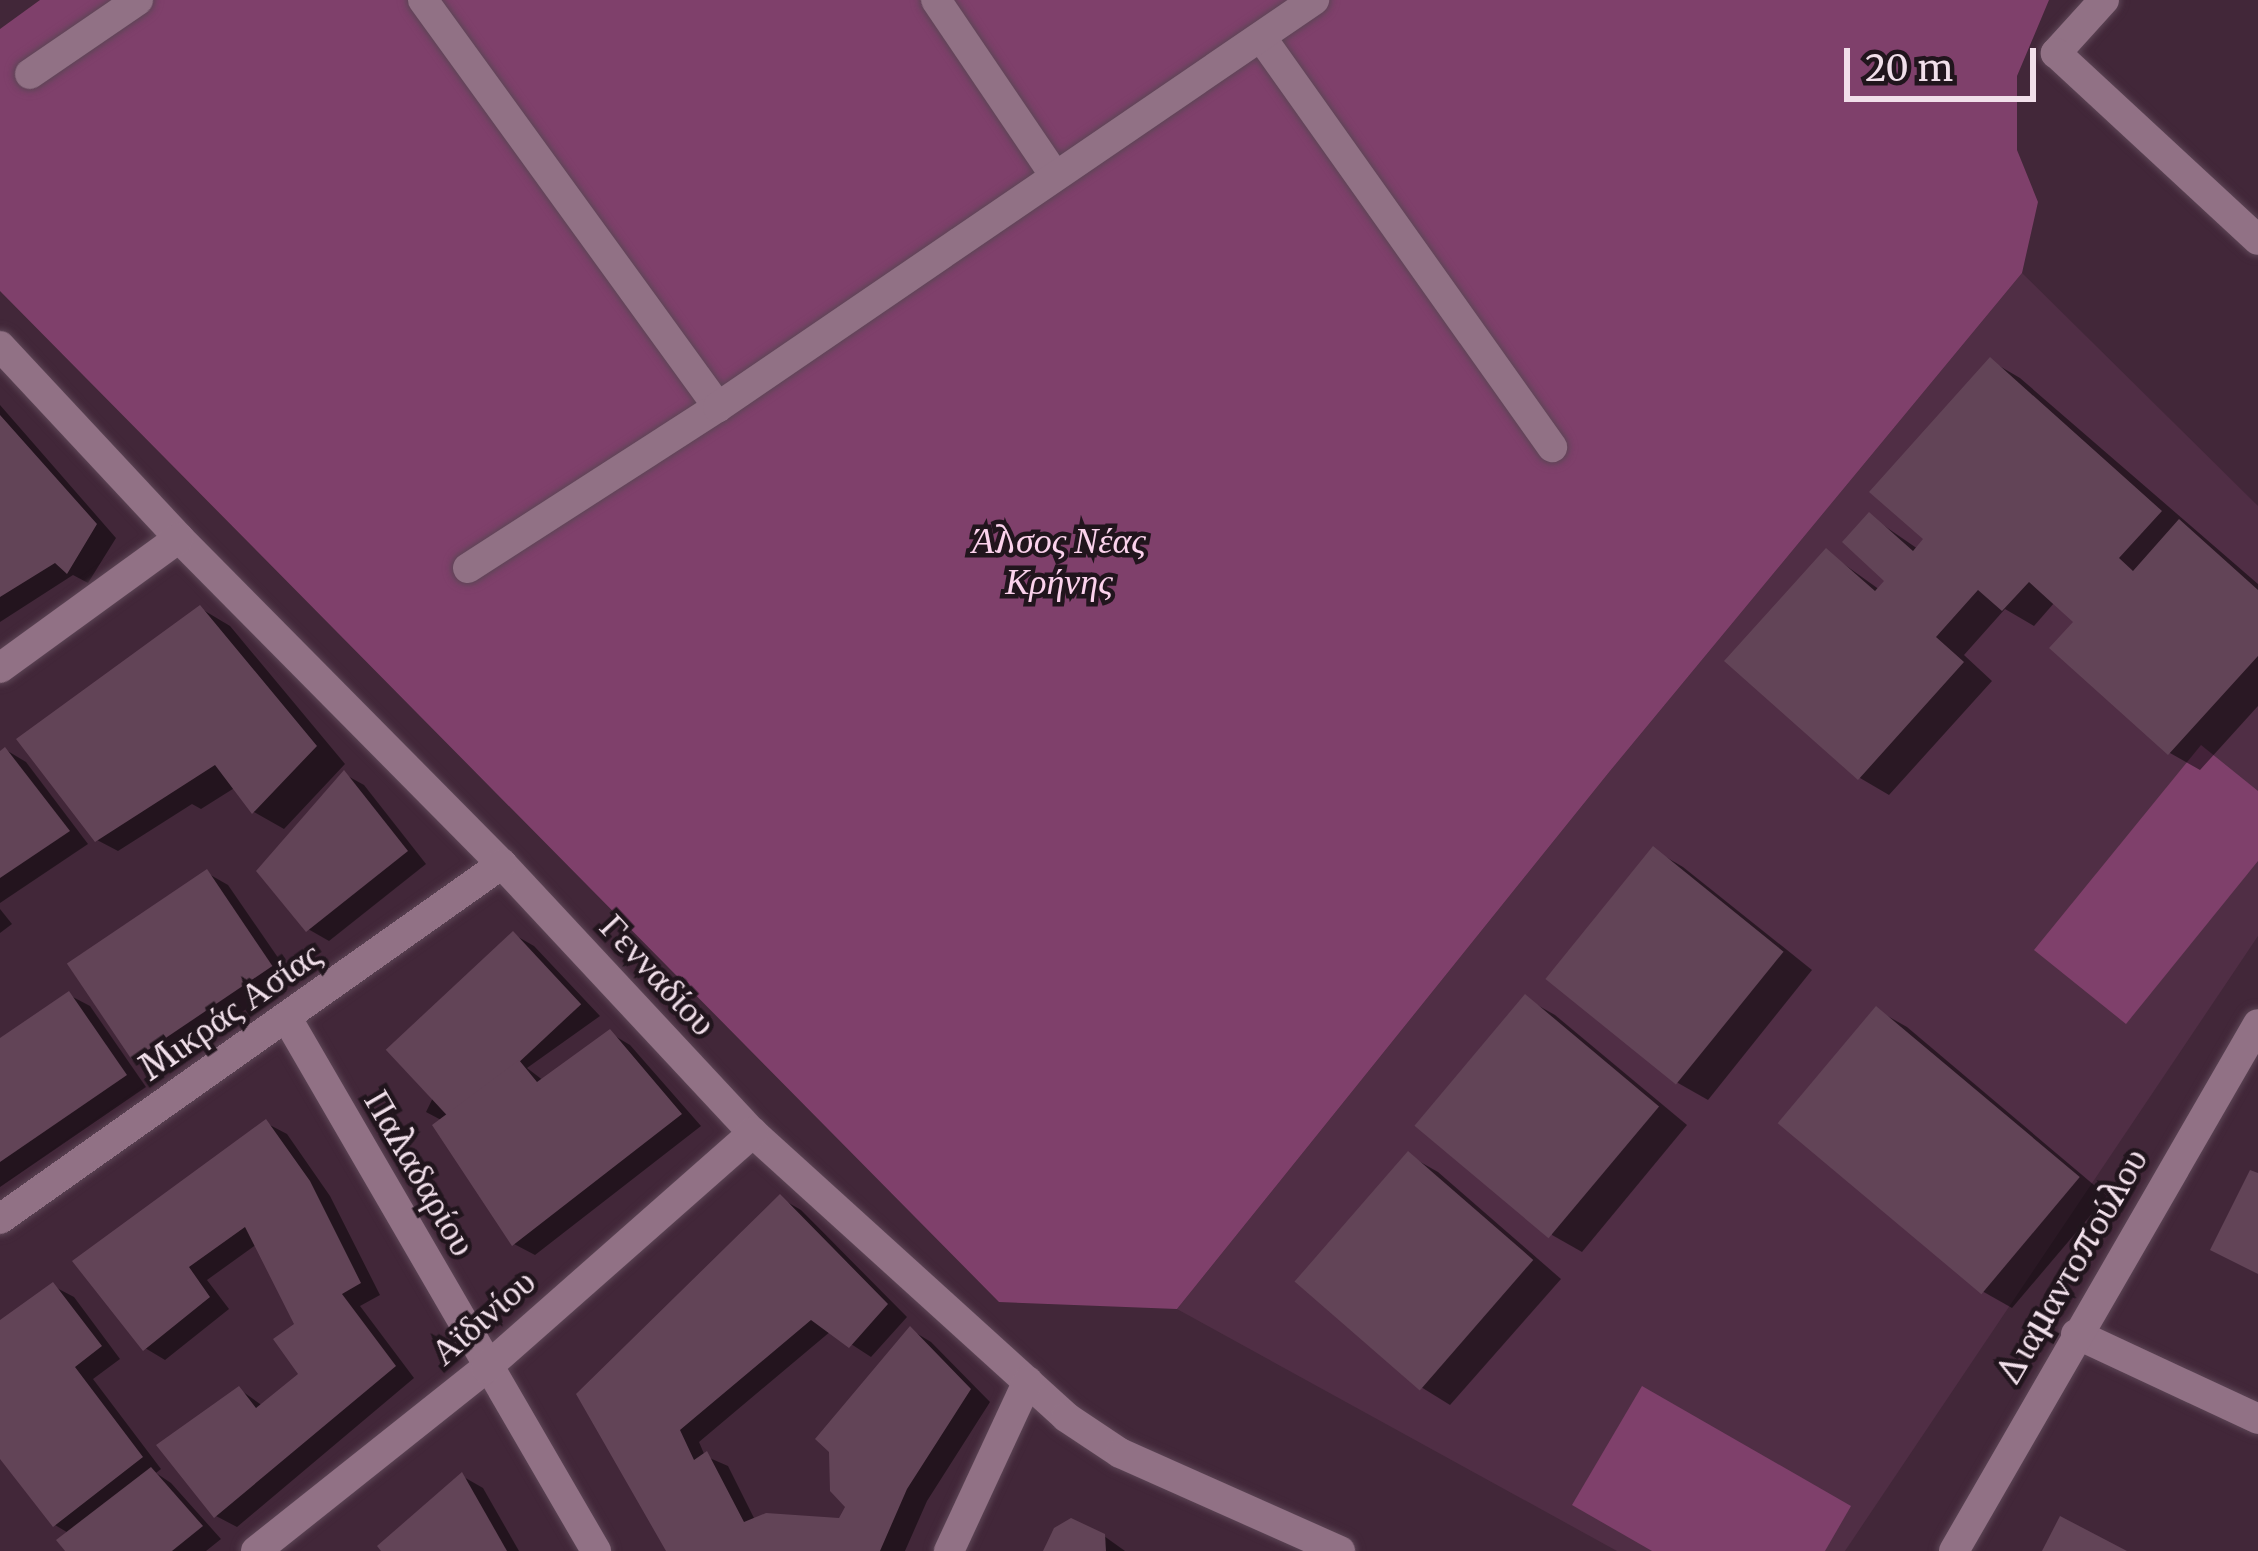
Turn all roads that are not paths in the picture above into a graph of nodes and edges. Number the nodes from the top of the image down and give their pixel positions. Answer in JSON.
{"nodes":[{"id":1,"x":138,"y":0,"type":"edge"},
{"id":2,"x":423,"y":0,"type":"edge"},
{"id":3,"x":936,"y":0,"type":"edge"},
{"id":4,"x":1315,"y":0,"type":"edge"},
{"id":5,"x":2104,"y":0,"type":"edge"},
{"id":6,"x":1261,"y":37,"type":"junction"},
{"id":7,"x":30,"y":74,"type":"dead end"},
{"id":8,"x":1055,"y":176,"type":"junction"},
{"id":9,"x":2258,"y":241,"type":"edge"},
{"id":10,"x":0,"y":346,"type":"edge"},
{"id":11,"x":718,"y":407,"type":"junction"},
{"id":12,"x":1552,"y":447,"type":"dead end"},
{"id":13,"x":179,"y":538,"type":"junction"},
{"id":14,"x":468,"y":568,"type":"dead end"},
{"id":15,"x":0,"y":668,"type":"edge"},
{"id":16,"x":502,"y":864,"type":"junction"},
{"id":17,"x":288,"y":1020,"type":"junction"},
{"id":18,"x":2258,"y":1024,"type":"edge"},
{"id":19,"x":752,"y":1133,"type":"junction"},
{"id":20,"x":0,"y":1219,"type":"edge"},
{"id":21,"x":2076,"y":1334,"type":"junction"},
{"id":22,"x":486,"y":1368,"type":"junction"},
{"id":23,"x":1028,"y":1382,"type":"junction"},
{"id":24,"x":2258,"y":1419,"type":"edge"},
{"id":25,"x":256,"y":1551,"type":"edge"},
{"id":26,"x":596,"y":1551,"type":"edge"},
{"id":27,"x":949,"y":1551,"type":"edge"},
{"id":28,"x":1340,"y":1551,"type":"edge"},
{"id":29,"x":1954,"y":1551,"type":"edge"}],
"edges":[{"from":1,"to":7,"type":"street"},
{"from":2,"to":11,"type":"street"},
{"from":3,"to":8,"type":"street"},
{"from":4,"to":6,"type":"street"},
{"from":5,"to":9,"type":"street"},
{"from":6,"to":8,"type":"street"},
{"from":6,"to":12,"type":"street"},
{"from":8,"to":11,"type":"street"},
{"from":10,"to":13,"type":"street","name":"Γενναδίου"},
{"from":11,"to":14,"type":"street"},
{"from":13,"to":15,"type":"street"},
{"from":13,"to":16,"type":"street","name":"Γενναδίου"},
{"from":16,"to":17,"type":"street","name":"Μικράς Ασίας"},
{"from":16,"to":19,"type":"street","name":"Γενναδίου"},
{"from":17,"to":20,"type":"street","name":"Μικράς Ασίας"},
{"from":17,"to":22,"type":"street","name":"Παλαδαρίου"},
{"from":18,"to":21,"type":"street","name":"Διαμαντοπούλου"},
{"from":19,"to":22,"type":"street","name":"Αϊδινίου"},
{"from":19,"to":23,"type":"street","name":"Γενναδίου"},
{"from":21,"to":24,"type":"street"},
{"from":21,"to":29,"type":"street","name":"Διαμαντοπούλου"},
{"from":22,"to":25,"type":"street","name":"Αϊδινίου"},
{"from":22,"to":26,"type":"street","name":"Παλαδαρίου"},
{"from":23,"to":27,"type":"street"},
{"from":23,"to":28,"type":"street","name":"Γενναδίου"}]}
